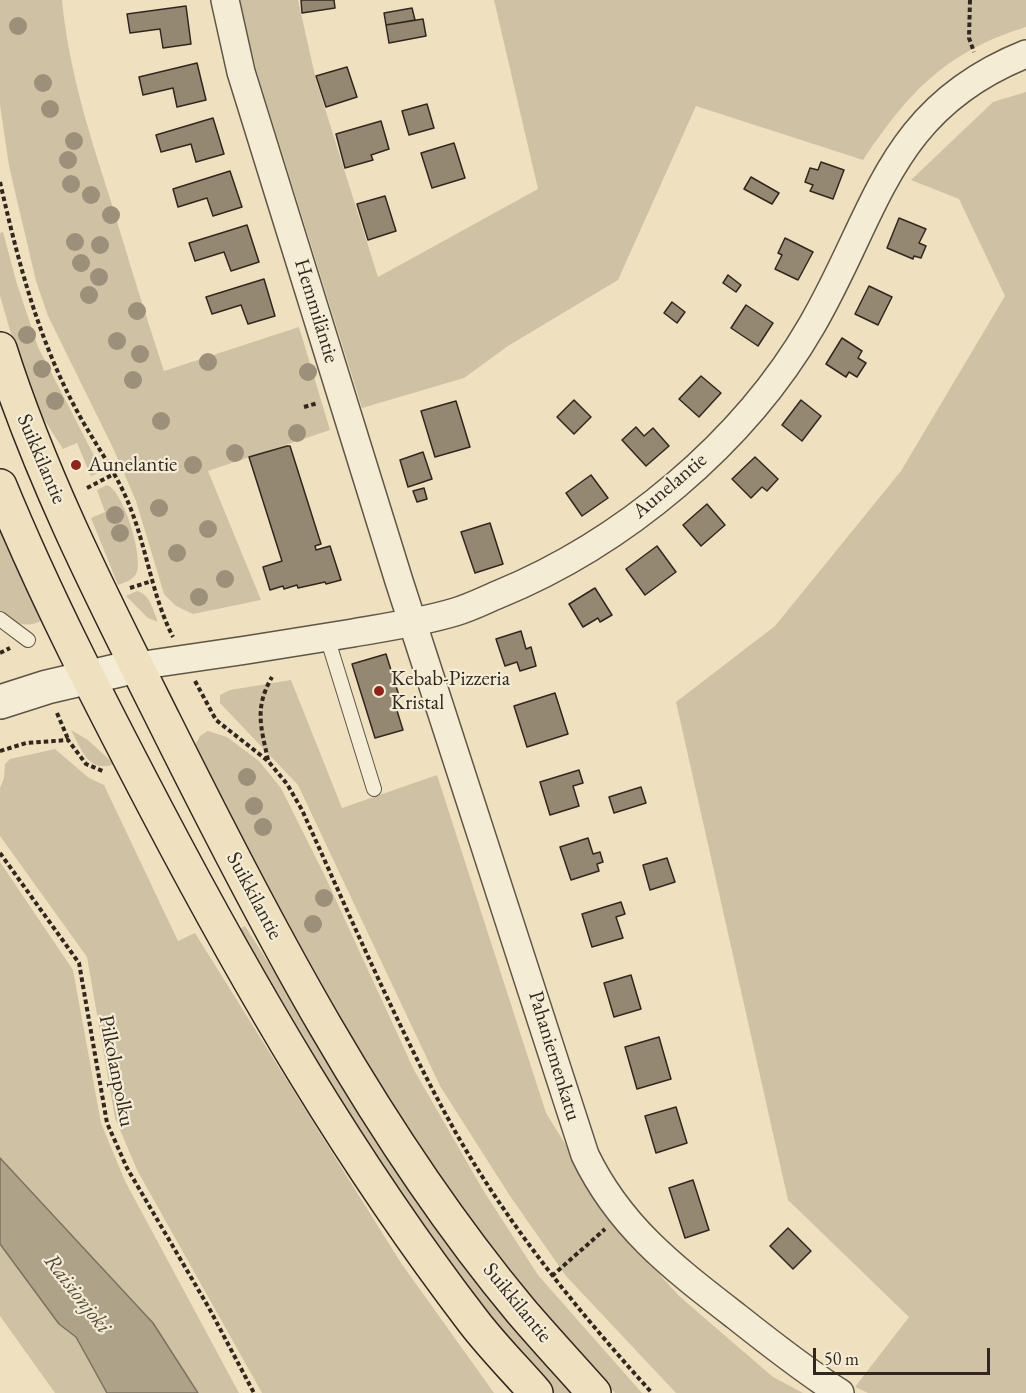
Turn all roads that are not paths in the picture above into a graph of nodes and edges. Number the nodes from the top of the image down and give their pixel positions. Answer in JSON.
{"nodes":[{"id":1,"x":225,"y":0,"type":"edge"},
{"id":2,"x":1026,"y":54,"type":"edge"},
{"id":3,"x":0,"y":349,"type":"edge"},
{"id":4,"x":0,"y":486,"type":"edge"},
{"id":5,"x":0,"y":619,"type":"edge"},
{"id":6,"x":413,"y":621,"type":"junction"},
{"id":7,"x":327,"y":637,"type":"junction"},
{"id":8,"x":28,"y":640,"type":"dead end"},
{"id":9,"x":136,"y":666,"type":"junction"},
{"id":10,"x":88,"y":678,"type":"junction"},
{"id":11,"x":0,"y":702,"type":"edge"},
{"id":12,"x":374,"y":789,"type":"dead end"},
{"id":13,"x":536,"y":1393,"type":"edge"},
{"id":14,"x":594,"y":1393,"type":"edge"},
{"id":15,"x":840,"y":1393,"type":"edge"}],
"edges":[{"from":1,"to":6,"type":"street","name":"Hemmiläntie"},
{"from":2,"to":6,"type":"street","name":"Aunelantie"},
{"from":3,"to":9,"type":"main road","name":"Suikkilantie"},
{"from":4,"to":10,"type":"main road","name":"Suikkilantie"},
{"from":5,"to":8,"type":"lane"},
{"from":6,"to":7,"type":"street","name":"Aunelantie"},
{"from":6,"to":15,"type":"street","name":"Pahaniemenkatu"},
{"from":7,"to":9,"type":"street","name":"Aunelantie"},
{"from":7,"to":12,"type":"lane"},
{"from":9,"to":10,"type":"street"},
{"from":9,"to":14,"type":"main road","name":"Suikkilantie"},
{"from":10,"to":11,"type":"street"},
{"from":10,"to":13,"type":"main road","name":"Suikkilantie"}]}
